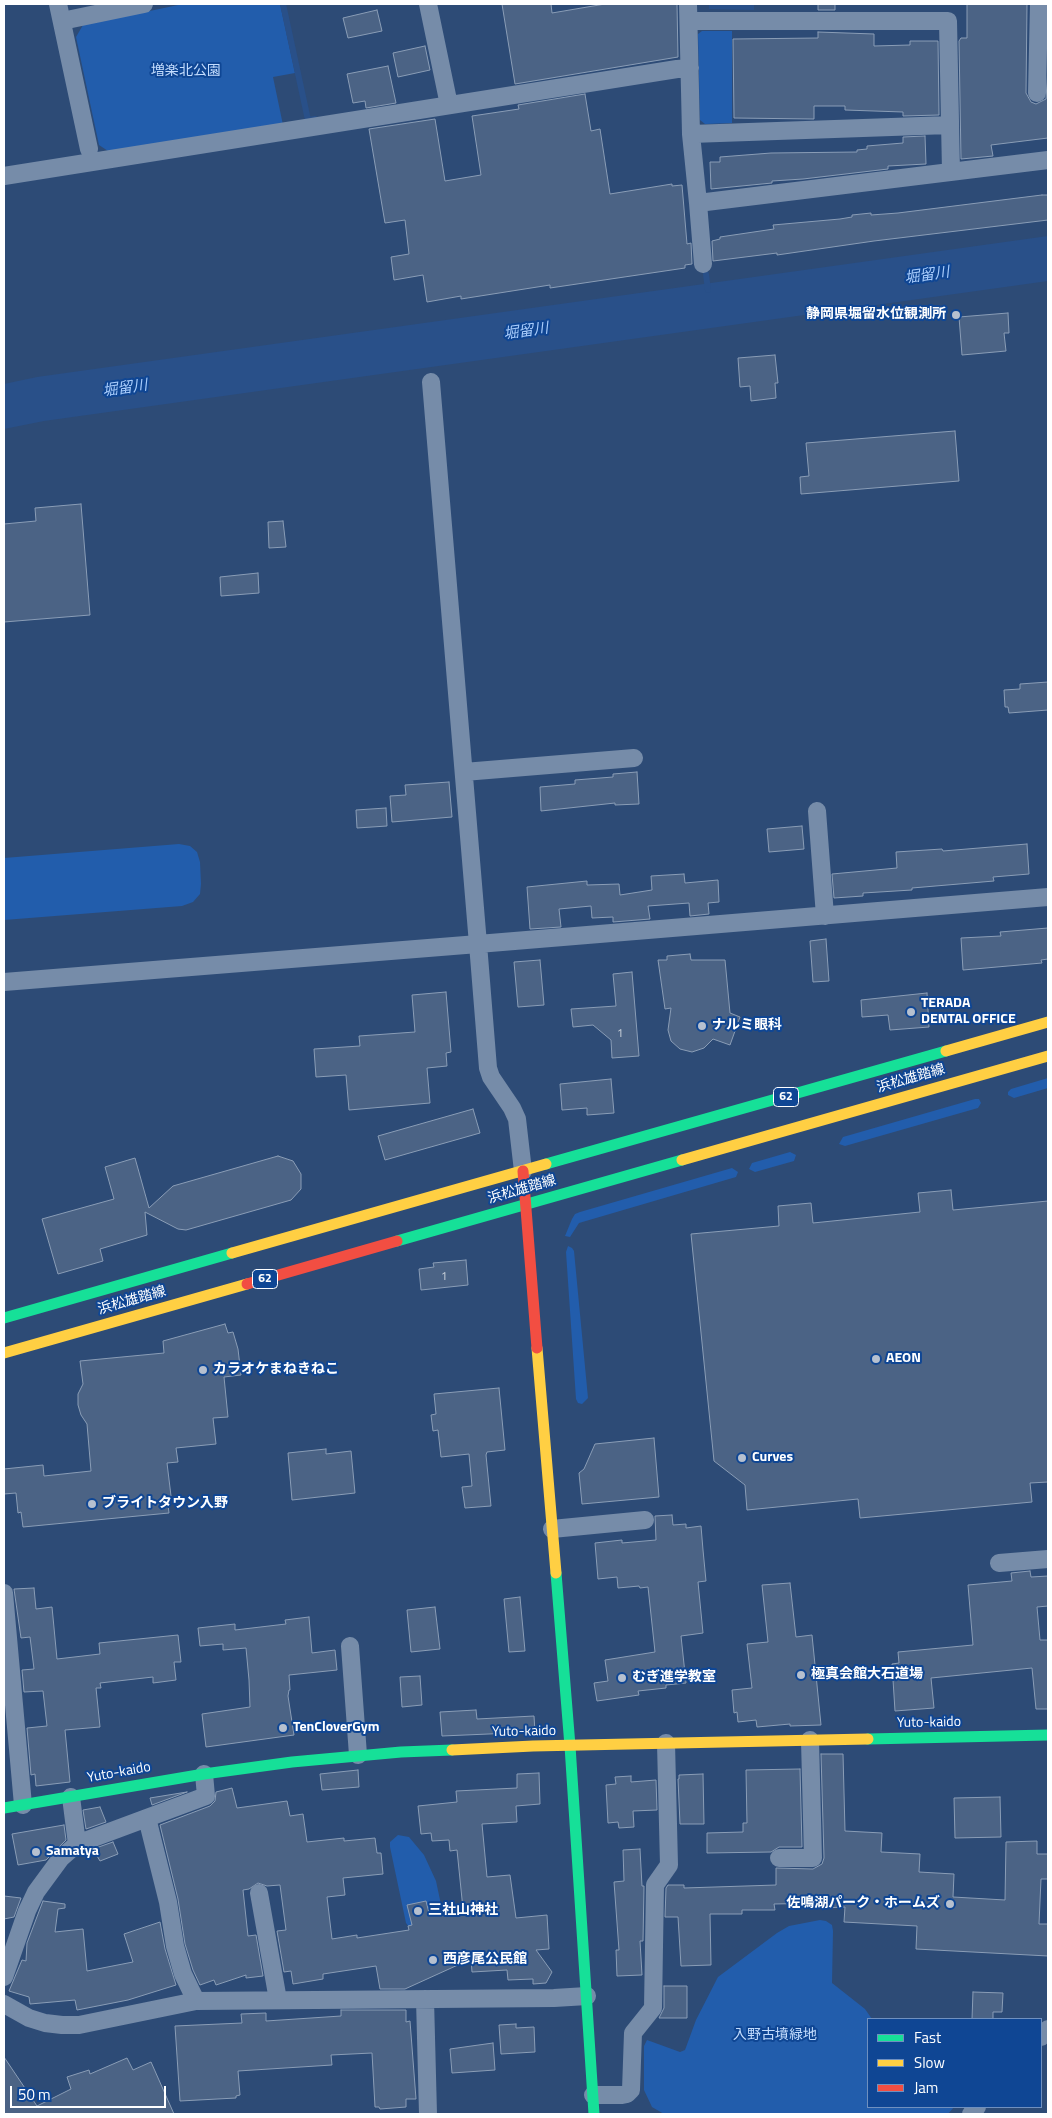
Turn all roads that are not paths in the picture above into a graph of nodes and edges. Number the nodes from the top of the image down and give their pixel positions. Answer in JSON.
{"nodes":[{"id":1,"x":58,"y":4,"type":"edge"},
{"id":2,"x":144,"y":4,"type":"edge"},
{"id":3,"x":428,"y":4,"type":"edge"},
{"id":4,"x":688,"y":4,"type":"edge"},
{"id":5,"x":1039,"y":4,"type":"edge"},
{"id":6,"x":62,"y":21,"type":"junction"},
{"id":7,"x":688,"y":21,"type":"junction"},
{"id":8,"x":690,"y":68,"type":"junction"},
{"id":9,"x":1038,"y":93,"type":"dead end"},
{"id":10,"x":449,"y":105,"type":"junction"},
{"id":11,"x":949,"y":125,"type":"junction"},
{"id":12,"x":691,"y":134,"type":"junction"},
{"id":13,"x":89,"y":149,"type":"dead end"},
{"id":14,"x":1048,"y":160,"type":"edge"},
{"id":15,"x":951,"y":172,"type":"junction"},
{"id":16,"x":4,"y":176,"type":"edge"},
{"id":17,"x":698,"y":203,"type":"junction"},
{"id":18,"x":703,"y":264,"type":"dead end"},
{"id":19,"x":431,"y":382,"type":"dead end"},
{"id":20,"x":634,"y":758,"type":"dead end"},
{"id":21,"x":464,"y":772,"type":"junction"},
{"id":22,"x":816,"y":812,"type":"dead end"},
{"id":23,"x":1048,"y":898,"type":"edge"},
{"id":24,"x":825,"y":916,"type":"junction"},
{"id":25,"x":478,"y":944,"type":"junction"},
{"id":26,"x":4,"y":982,"type":"edge"},
{"id":27,"x":1048,"y":1022,"type":"edge"},
{"id":28,"x":1048,"y":1056,"type":"edge"},
{"id":29,"x":523,"y":1171,"type":"junction"},
{"id":30,"x":526,"y":1205,"type":"junction"},
{"id":31,"x":4,"y":1318,"type":"edge"},
{"id":32,"x":4,"y":1353,"type":"edge"},
{"id":33,"x":645,"y":1520,"type":"dead end"},
{"id":34,"x":552,"y":1529,"type":"junction"},
{"id":35,"x":1048,"y":1558,"type":"edge"},
{"id":36,"x":999,"y":1563,"type":"dead end"},
{"id":37,"x":4,"y":1593,"type":"edge"},
{"id":38,"x":350,"y":1646,"type":"dead end"},
{"id":39,"x":8,"y":1699,"type":"edge"},
{"id":40,"x":1048,"y":1735,"type":"edge"},
{"id":41,"x":810,"y":1740,"type":"junction"},
{"id":42,"x":666,"y":1743,"type":"junction"},
{"id":43,"x":570,"y":1746,"type":"junction"},
{"id":44,"x":358,"y":1755,"type":"junction"},
{"id":45,"x":204,"y":1774,"type":"junction"},
{"id":46,"x":71,"y":1797,"type":"junction"},
{"id":47,"x":23,"y":1804,"type":"junction"},
{"id":48,"x":4,"y":1808,"type":"edge"},
{"id":49,"x":147,"y":1818,"type":"junction"},
{"id":50,"x":77,"y":1844,"type":"junction"},
{"id":51,"x":779,"y":1858,"type":"dead end"},
{"id":52,"x":259,"y":1893,"type":"dead end"},
{"id":53,"x":4,"y":1977,"type":"edge"},
{"id":54,"x":587,"y":1996,"type":"junction"},
{"id":55,"x":425,"y":1999,"type":"junction"},
{"id":56,"x":278,"y":2000,"type":"junction"},
{"id":57,"x":196,"y":2001,"type":"junction"},
{"id":58,"x":4,"y":2004,"type":"edge"},
{"id":59,"x":593,"y":2095,"type":"junction"},
{"id":60,"x":428,"y":2114,"type":"edge"},
{"id":61,"x":594,"y":2114,"type":"edge"}],
"edges":[{"from":1,"to":6,"type":"street"},
{"from":2,"to":6,"type":"street"},
{"from":3,"to":10,"type":"street"},
{"from":4,"to":7,"type":"street"},
{"from":5,"to":9,"type":"street"},
{"from":6,"to":13,"type":"street"},
{"from":7,"to":8,"type":"street"},
{"from":7,"to":11,"type":"street"},
{"from":8,"to":10,"type":"street"},
{"from":8,"to":12,"type":"street"},
{"from":10,"to":16,"type":"street"},
{"from":11,"to":12,"type":"street"},
{"from":11,"to":15,"type":"street"},
{"from":12,"to":17,"type":"street"},
{"from":14,"to":15,"type":"street"},
{"from":15,"to":17,"type":"street"},
{"from":17,"to":18,"type":"street"},
{"from":19,"to":21,"type":"street"},
{"from":20,"to":21,"type":"street"},
{"from":21,"to":25,"type":"street"},
{"from":22,"to":24,"type":"street"},
{"from":23,"to":24,"type":"street"},
{"from":24,"to":25,"type":"street"},
{"from":25,"to":26,"type":"street"},
{"from":25,"to":29,"type":"street"},
{"from":27,"to":29,"type":"main road","name":"浜松雄踏線","number":"62"},
{"from":28,"to":30,"type":"main road","name":"浜松雄踏線","number":"62"},
{"from":29,"to":30,"type":"main road"},
{"from":29,"to":31,"type":"main road","name":"浜松雄踏線","number":"62"},
{"from":30,"to":32,"type":"main road","name":"浜松雄踏線","number":"62"},
{"from":30,"to":34,"type":"main road"},
{"from":33,"to":34,"type":"street"},
{"from":34,"to":43,"type":"main road"},
{"from":35,"to":36,"type":"street"},
{"from":37,"to":39,"type":"street"},
{"from":38,"to":44,"type":"street"},
{"from":39,"to":47,"type":"street"},
{"from":40,"to":41,"type":"main road","name":"Yuto-kaido"},
{"from":41,"to":42,"type":"main road","name":"Yuto-kaido"},
{"from":41,"to":51,"type":"street"},
{"from":42,"to":43,"type":"main road","name":"Yuto-kaido"},
{"from":42,"to":59,"type":"street"},
{"from":43,"to":44,"type":"main road","name":"Yuto-kaido"},
{"from":43,"to":54,"type":"main road"},
{"from":44,"to":45,"type":"main road","name":"Yuto-kaido"},
{"from":45,"to":46,"type":"main road","name":"Yuto-kaido"},
{"from":45,"to":49,"type":"street"},
{"from":46,"to":47,"type":"main road","name":"Yuto-kaido"},
{"from":46,"to":50,"type":"street"},
{"from":47,"to":48,"type":"main road","name":"Yuto-kaido"},
{"from":49,"to":50,"type":"street"},
{"from":49,"to":57,"type":"street"},
{"from":50,"to":53,"type":"street"},
{"from":52,"to":56,"type":"street"},
{"from":54,"to":55,"type":"street"},
{"from":54,"to":59,"type":"main road"},
{"from":55,"to":56,"type":"street"},
{"from":55,"to":60,"type":"street"},
{"from":56,"to":57,"type":"street"},
{"from":57,"to":58,"type":"street"},
{"from":59,"to":61,"type":"main road"}]}
